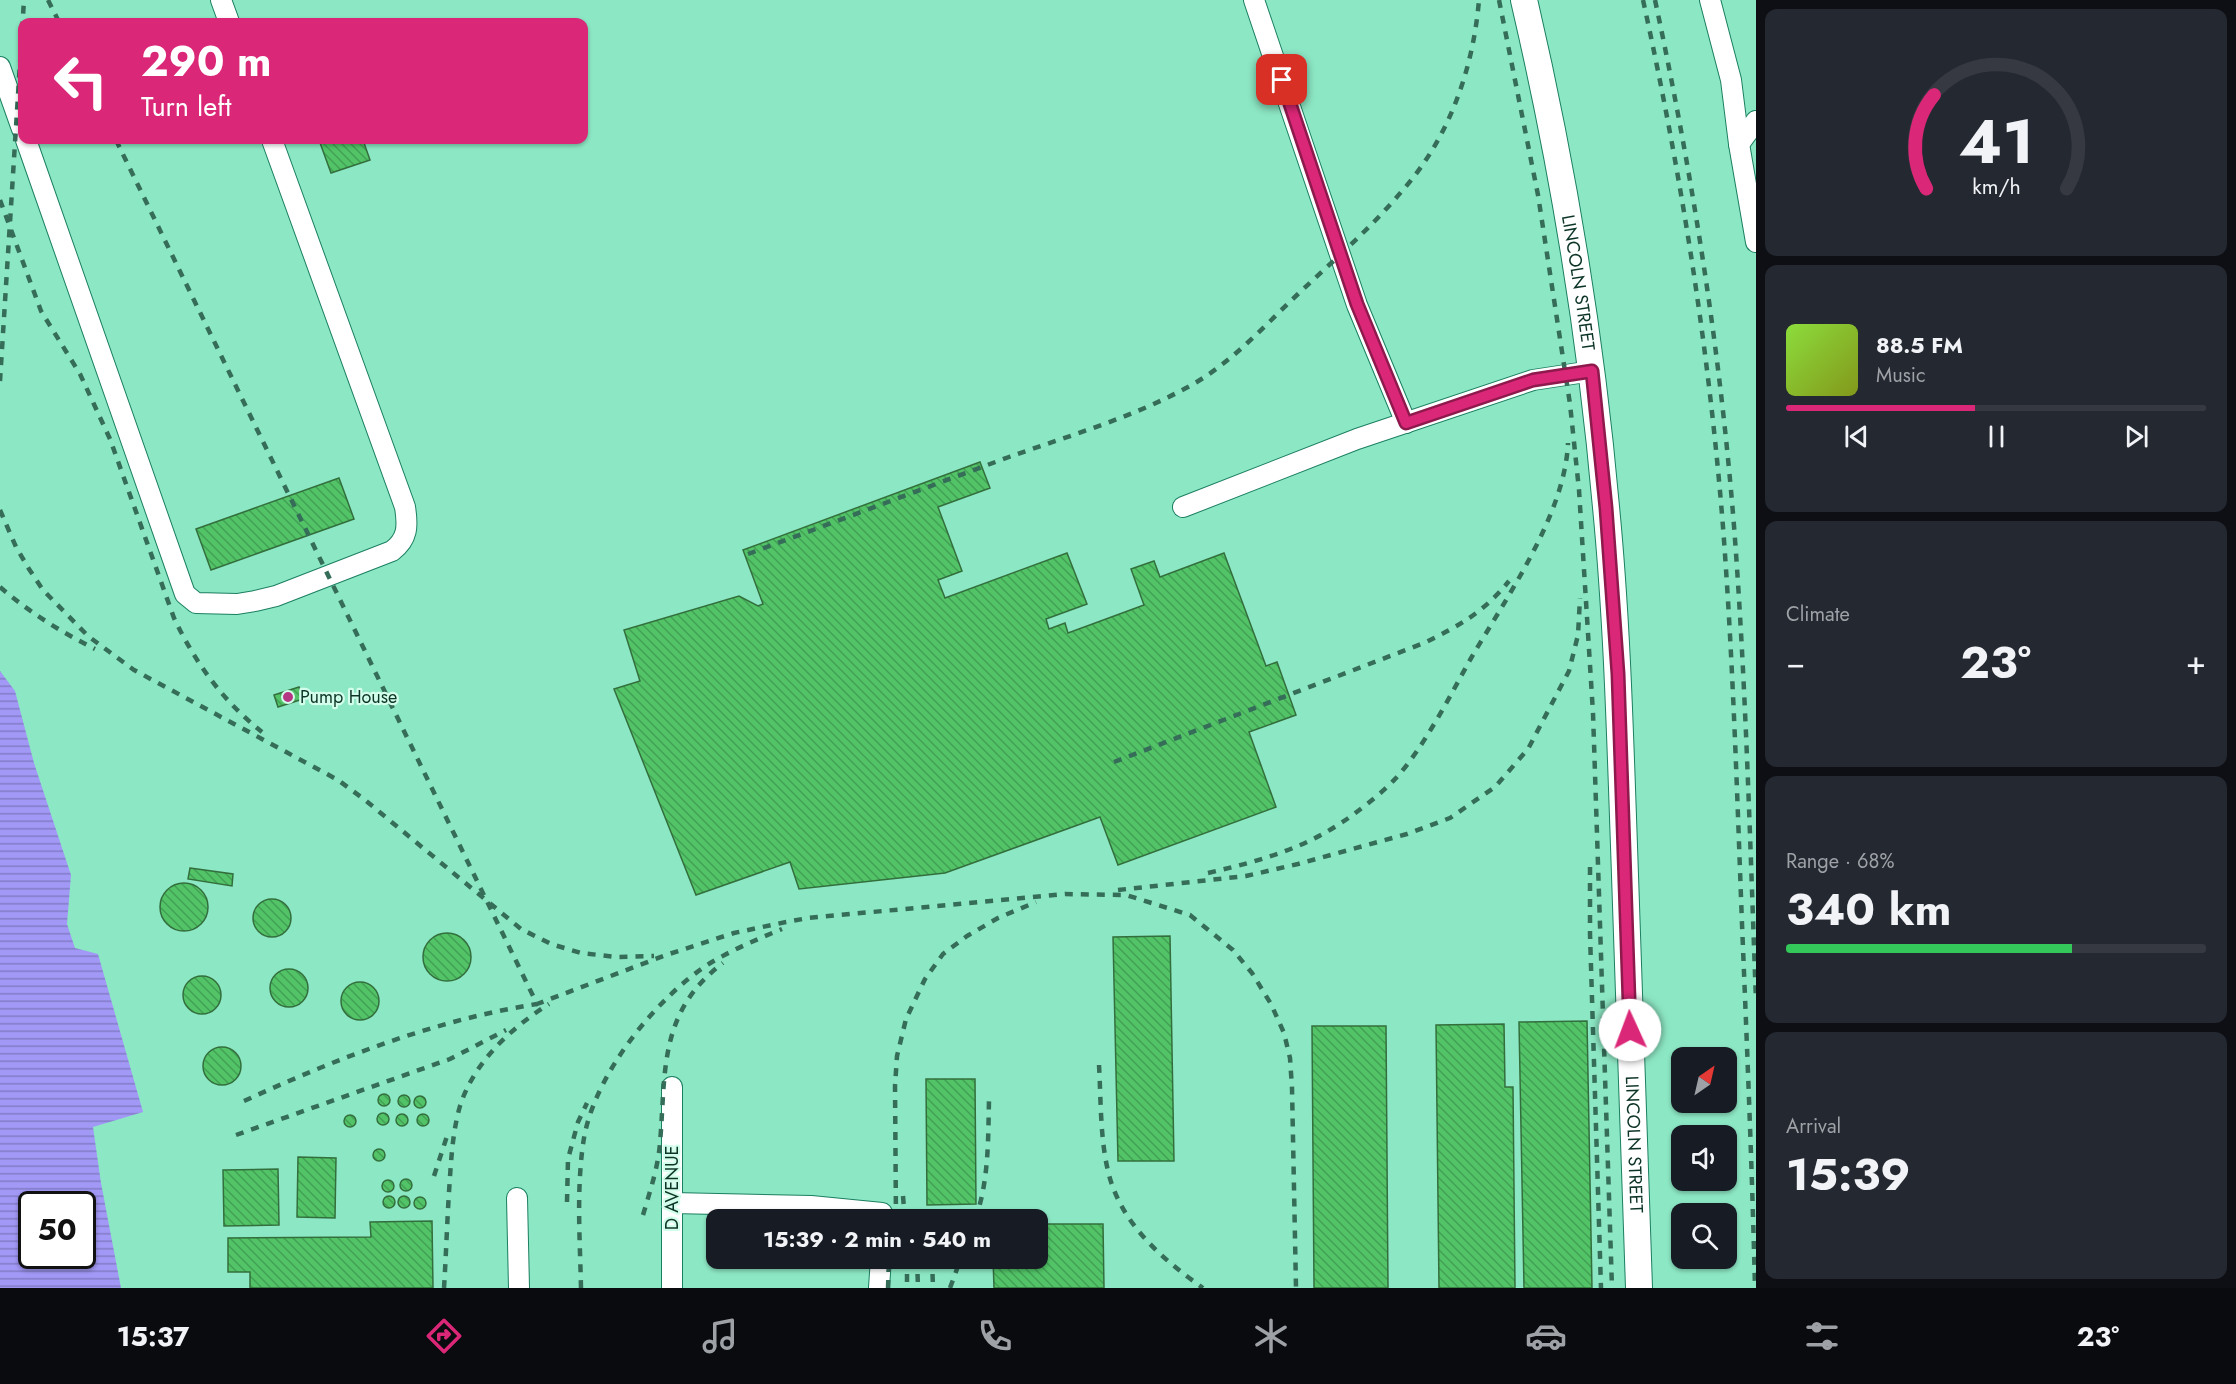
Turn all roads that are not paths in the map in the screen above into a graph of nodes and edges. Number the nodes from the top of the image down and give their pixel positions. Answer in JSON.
{"nodes":[{"id":1,"x":222,"y":0,"type":"edge"},
{"id":2,"x":1254,"y":0,"type":"edge"},
{"id":3,"x":1524,"y":0,"type":"edge"},
{"id":4,"x":1710,"y":0,"type":"edge"},
{"id":5,"x":229,"y":18,"type":"edge"},
{"id":6,"x":0,"y":67,"type":"edge"},
{"id":7,"x":18,"y":118,"type":"edge"},
{"id":8,"x":1756,"y":121,"type":"edge"},
{"id":9,"x":27,"y":144,"type":"edge"},
{"id":10,"x":273,"y":144,"type":"edge"},
{"id":11,"x":1739,"y":144,"type":"junction"},
{"id":12,"x":1753,"y":202,"type":"edge"},
{"id":13,"x":1756,"y":242,"type":"edge"},
{"id":14,"x":1592,"y":371,"type":"junction"},
{"id":15,"x":1406,"y":423,"type":"junction"},
{"id":16,"x":1183,"y":507,"type":"dead end"},
{"id":17,"x":672,"y":1087,"type":"dead end"},
{"id":18,"x":517,"y":1198,"type":"dead end"},
{"id":19,"x":672,"y":1203,"type":"junction"},
{"id":20,"x":841,"y":1209,"type":"edge"},
{"id":21,"x":880,"y":1269,"type":"edge"},
{"id":22,"x":519,"y":1288,"type":"edge"},
{"id":23,"x":672,"y":1288,"type":"edge"},
{"id":24,"x":879,"y":1288,"type":"edge"},
{"id":25,"x":1639,"y":1288,"type":"edge"}],
"edges":[{"from":1,"to":5,"type":"street"},
{"from":2,"to":15,"type":"street"},
{"from":3,"to":14,"type":"main road","name":"LINCOLN STREET"},
{"from":4,"to":11,"type":"street"},
{"from":6,"to":7,"type":"street"},
{"from":8,"to":11,"type":"street"},
{"from":9,"to":10,"type":"street"},
{"from":11,"to":12,"type":"street"},
{"from":12,"to":13,"type":"street"},
{"from":14,"to":15,"type":"street"},
{"from":14,"to":25,"type":"main road","name":"LINCOLN STREET"},
{"from":15,"to":16,"type":"street"},
{"from":17,"to":19,"type":"street","name":"D AVENUE"},
{"from":18,"to":22,"type":"street"},
{"from":19,"to":20,"type":"street"},
{"from":19,"to":23,"type":"street","name":"D AVENUE"},
{"from":21,"to":24,"type":"street"}]}
